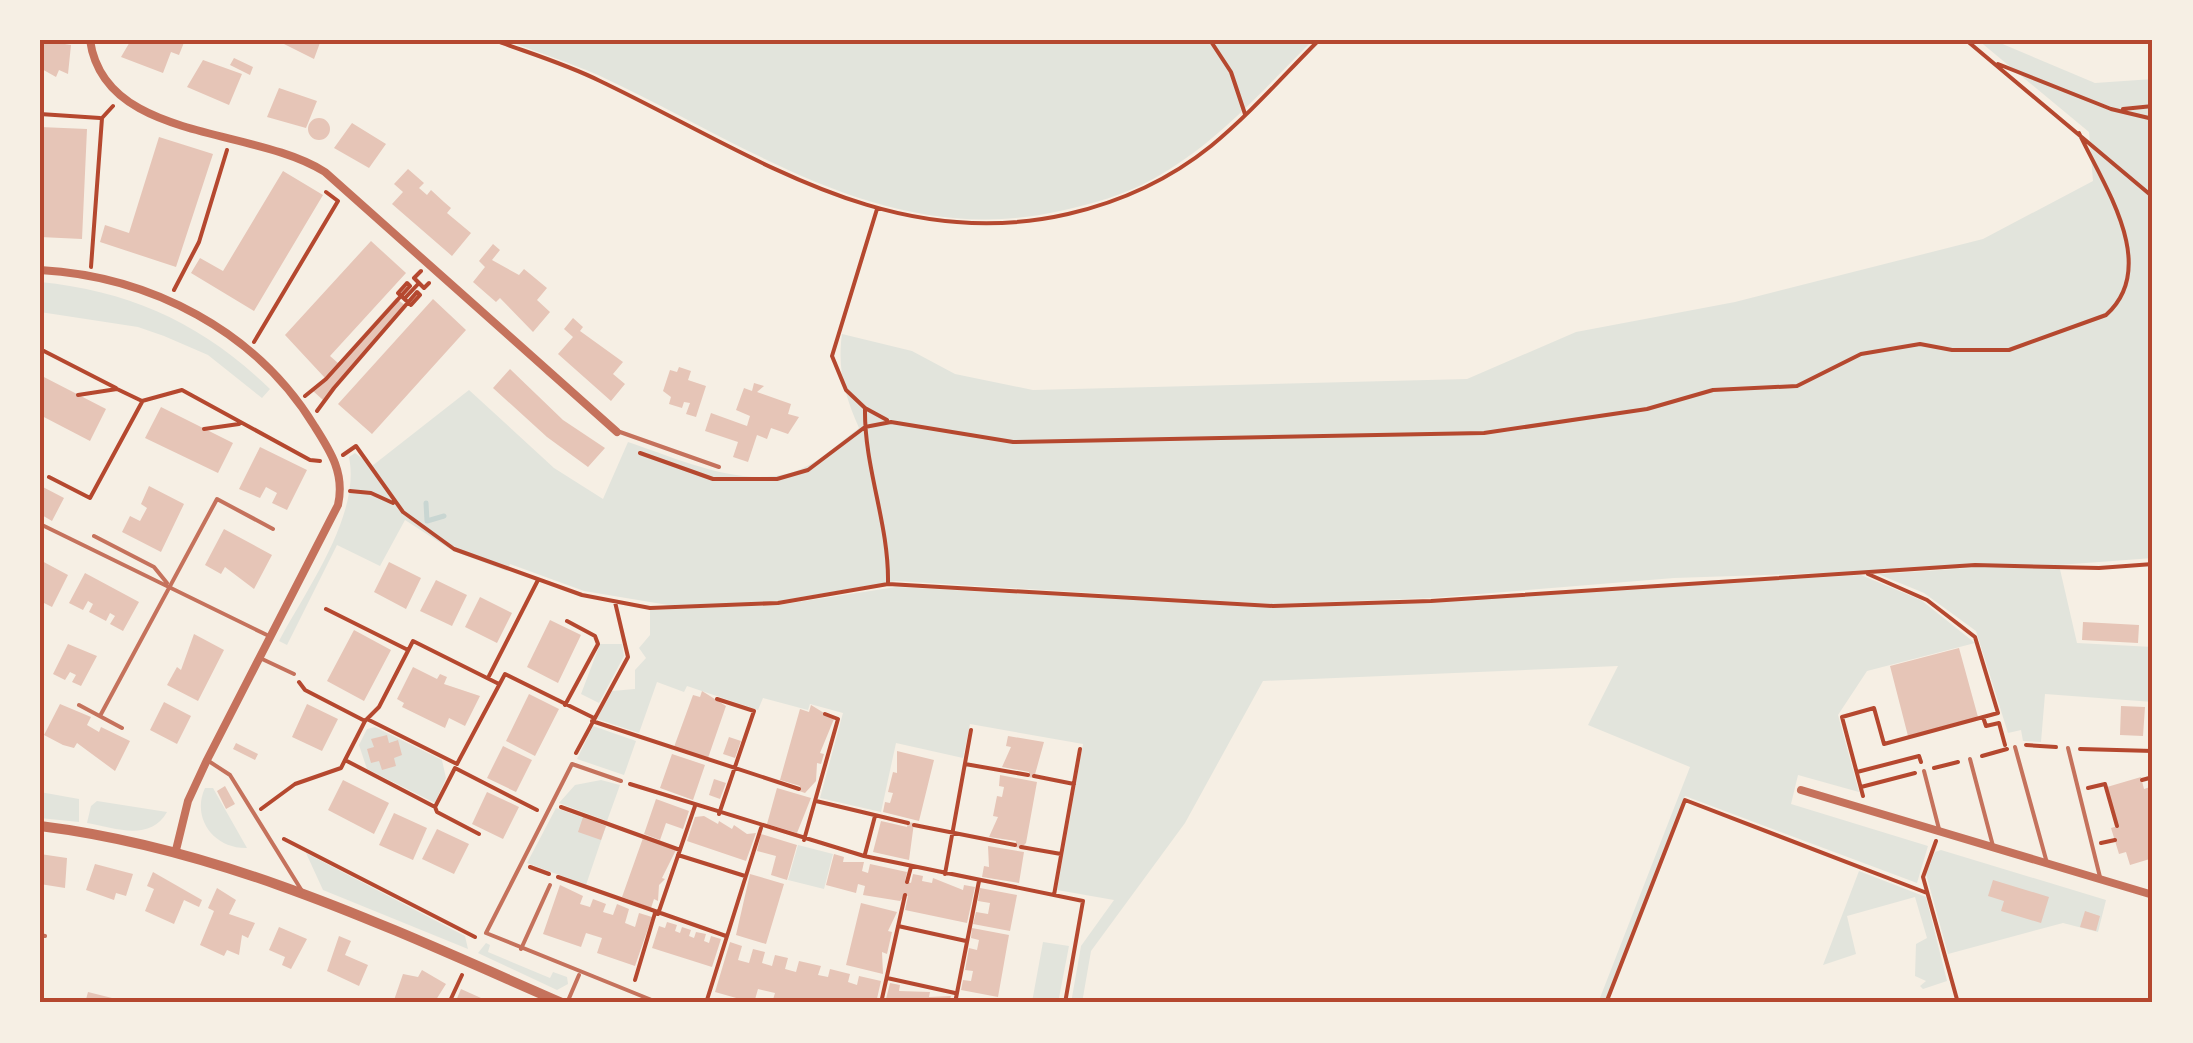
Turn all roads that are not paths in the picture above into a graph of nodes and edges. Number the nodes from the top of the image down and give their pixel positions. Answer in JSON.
{"nodes":[{"id":1,"x":90,"y":40,"type":"edge"},
{"id":2,"x":40,"y":270,"type":"edge"},
{"id":3,"x":617,"y":432,"type":"joint"},
{"id":4,"x":720,"y":467,"type":"dead end"},
{"id":5,"x":40,"y":524,"type":"edge"},
{"id":6,"x":273,"y":529,"type":"dead end"},
{"id":7,"x":94,"y":536,"type":"dead end"},
{"id":8,"x":170,"y":586,"type":"junction"},
{"id":9,"x":271,"y":637,"type":"junction"},
{"id":10,"x":260,"y":658,"type":"junction"},
{"id":11,"x":294,"y":674,"type":"road end"},
{"id":12,"x":79,"y":704,"type":"dead end"},
{"id":13,"x":100,"y":716,"type":"junction"},
{"id":14,"x":122,"y":728,"type":"dead end"},
{"id":15,"x":2016,"y":747,"type":"dead end"},
{"id":16,"x":2068,"y":748,"type":"dead end"},
{"id":17,"x":1970,"y":759,"type":"dead end"},
{"id":18,"x":206,"y":760,"type":"junction"},
{"id":19,"x":1924,"y":771,"type":"dead end"},
{"id":20,"x":621,"y":781,"type":"road end"},
{"id":21,"x":1801,"y":790,"type":"dead end"},
{"id":22,"x":40,"y":826,"type":"edge"},
{"id":23,"x":1939,"y":832,"type":"junction"},
{"id":24,"x":1993,"y":848,"type":"junction"},
{"id":25,"x":176,"y":850,"type":"junction"},
{"id":26,"x":2048,"y":865,"type":"junction"},
{"id":27,"x":2102,"y":882,"type":"junction"},
{"id":28,"x":550,"y":885,"type":"dead end"},
{"id":29,"x":302,"y":891,"type":"junction"},
{"id":30,"x":2153,"y":895,"type":"edge"},
{"id":31,"x":521,"y":949,"type":"junction"},
{"id":32,"x":580,"y":974,"type":"junction"},
{"id":33,"x":565,"y":1003,"type":"edge"},
{"id":34,"x":660,"y":1003,"type":"edge"}],
"edges":[{"from":1,"to":3,"type":"street"},
{"from":2,"to":9,"type":"street"},
{"from":3,"to":4,"type":"lane"},
{"from":5,"to":8,"type":"lane"},
{"from":6,"to":8,"type":"lane"},
{"from":7,"to":8,"type":"lane"},
{"from":8,"to":9,"type":"lane"},
{"from":8,"to":13,"type":"lane"},
{"from":9,"to":10,"type":"street"},
{"from":10,"to":11,"type":"lane"},
{"from":10,"to":18,"type":"street"},
{"from":12,"to":13,"type":"lane"},
{"from":13,"to":14,"type":"lane"},
{"from":15,"to":26,"type":"lane"},
{"from":16,"to":27,"type":"lane"},
{"from":17,"to":24,"type":"lane"},
{"from":18,"to":25,"type":"street"},
{"from":18,"to":29,"type":"lane"},
{"from":19,"to":23,"type":"lane"},
{"from":20,"to":31,"type":"lane"},
{"from":21,"to":23,"type":"street"},
{"from":22,"to":25,"type":"street"},
{"from":23,"to":24,"type":"street"},
{"from":24,"to":26,"type":"street"},
{"from":25,"to":29,"type":"street"},
{"from":26,"to":27,"type":"street"},
{"from":27,"to":30,"type":"street"},
{"from":28,"to":31,"type":"lane"},
{"from":29,"to":33,"type":"street"},
{"from":31,"to":32,"type":"lane"},
{"from":32,"to":33,"type":"lane"},
{"from":32,"to":34,"type":"lane"}]}
